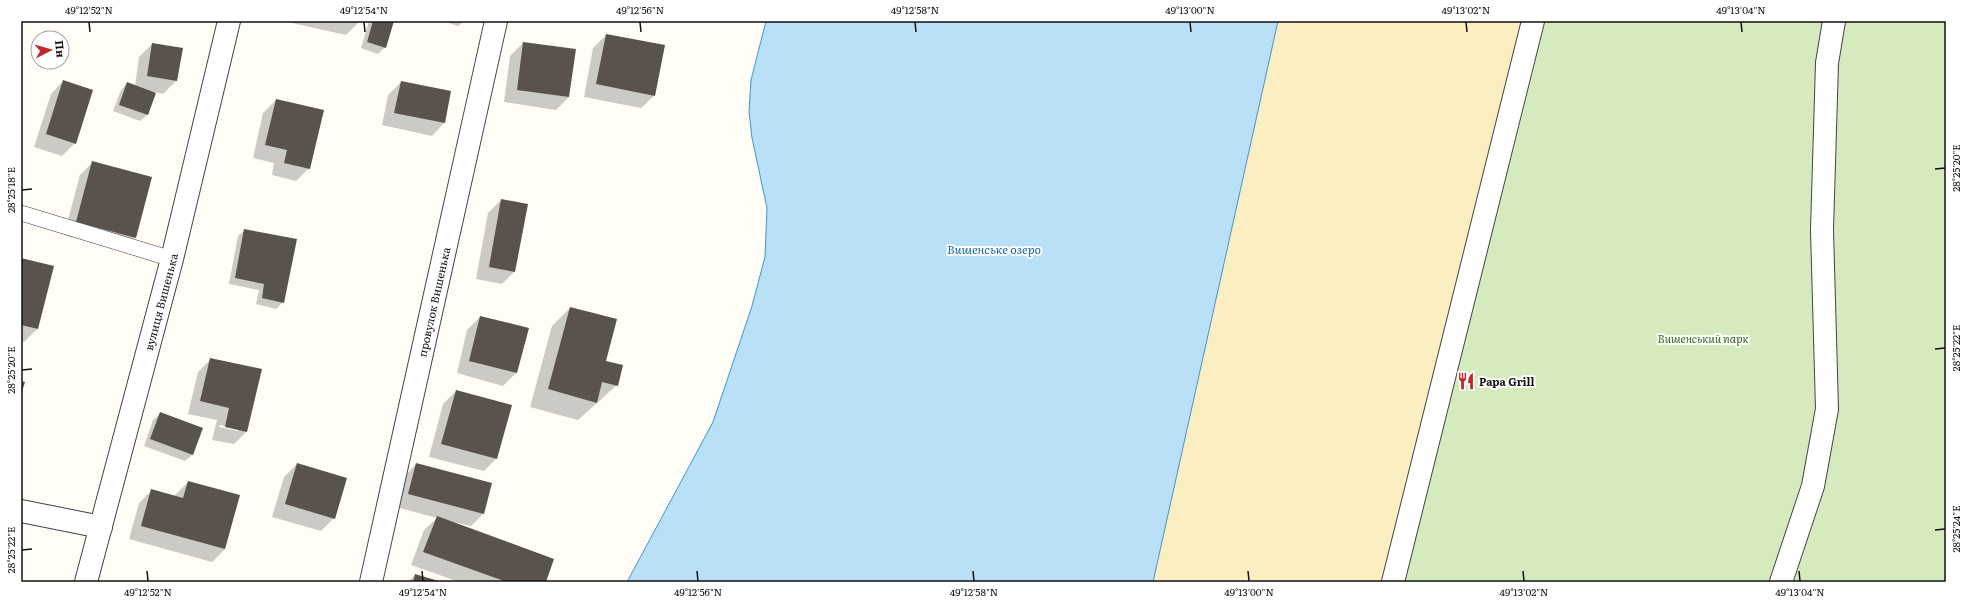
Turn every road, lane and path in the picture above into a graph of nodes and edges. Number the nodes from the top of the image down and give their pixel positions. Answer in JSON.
{"nodes":[{"id":1,"x":229,"y":21,"type":"edge"},
{"id":2,"x":496,"y":21,"type":"edge"},
{"id":3,"x":1533,"y":21,"type":"edge"},
{"id":4,"x":1834,"y":21,"type":"edge"},
{"id":5,"x":21,"y":213,"type":"edge"},
{"id":6,"x":172,"y":259,"type":"junction"},
{"id":7,"x":21,"y":511,"type":"edge"},
{"id":8,"x":101,"y":527,"type":"junction"},
{"id":9,"x":86,"y":582,"type":"edge"},
{"id":10,"x":371,"y":582,"type":"edge"},
{"id":11,"x":1393,"y":582,"type":"edge"},
{"id":12,"x":1781,"y":582,"type":"edge"}],
"edges":[{"from":1,"to":6,"type":"street","name":"вулиця Вишенька"},
{"from":2,"to":10,"type":"street","name":"провулок Вишенька"},
{"from":3,"to":11,"type":"street"},
{"from":4,"to":12,"type":"street"},
{"from":5,"to":6,"type":"lane"},
{"from":6,"to":8,"type":"street","name":"вулиця Вишенька"},
{"from":7,"to":8,"type":"street"},
{"from":8,"to":9,"type":"street","name":"вулиця Вишенька"}]}
